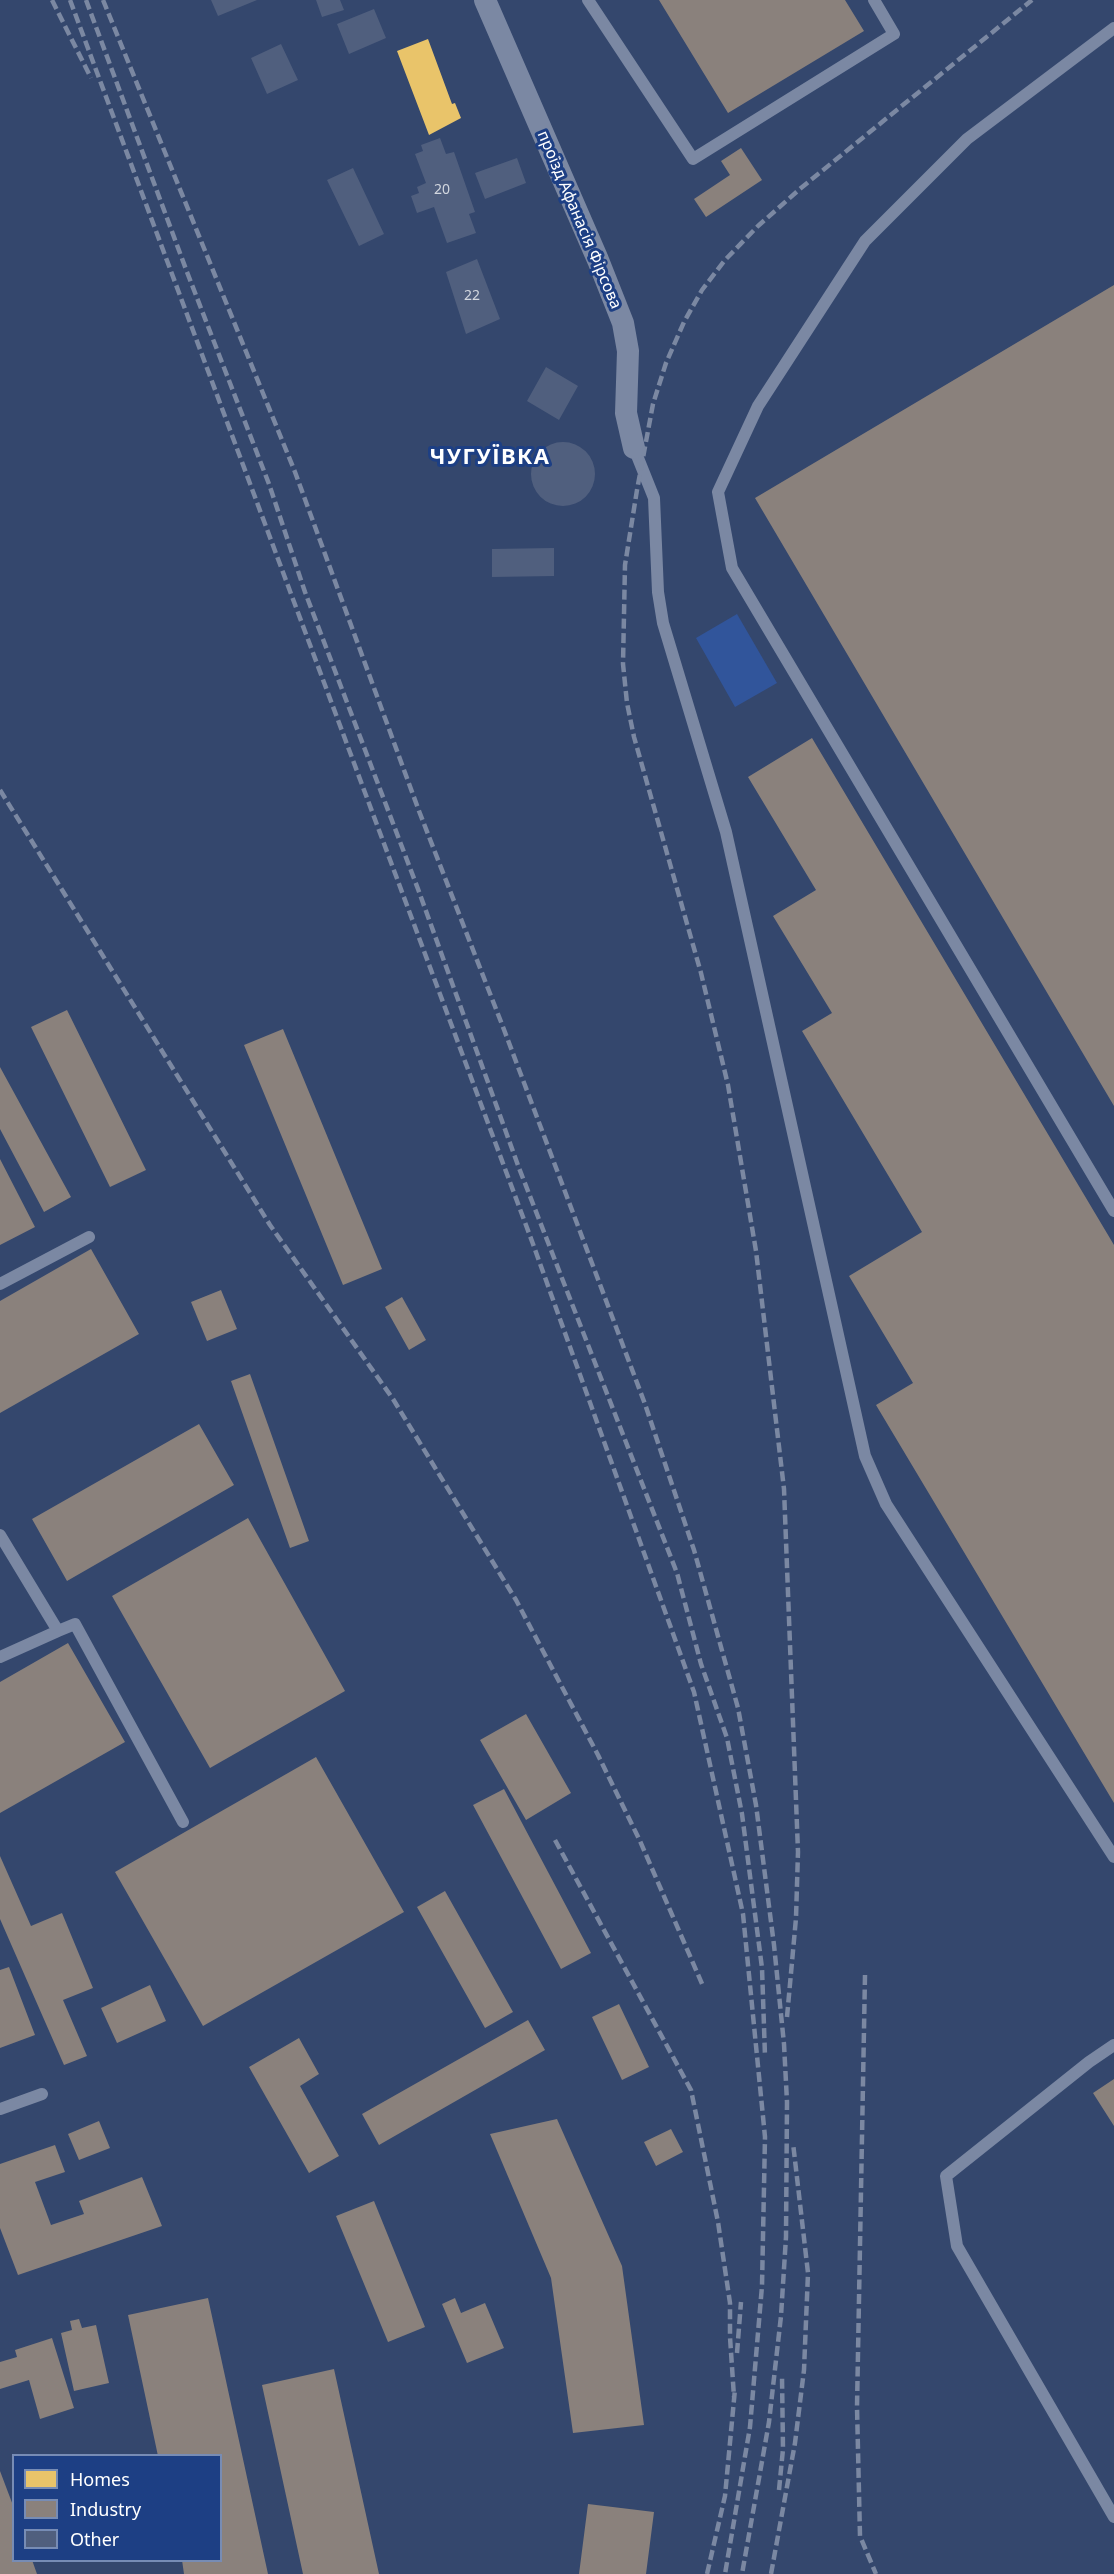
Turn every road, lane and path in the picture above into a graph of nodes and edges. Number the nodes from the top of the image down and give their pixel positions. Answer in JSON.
{"nodes":[{"id":1,"x":485,"y":0,"type":"edge"},
{"id":2,"x":588,"y":0,"type":"edge"},
{"id":3,"x":874,"y":0,"type":"edge"},
{"id":4,"x":1114,"y":28,"type":"edge"},
{"id":5,"x":634,"y":448,"type":"joint"},
{"id":6,"x":1114,"y":1211,"type":"edge"},
{"id":7,"x":88,"y":1237,"type":"dead end"},
{"id":8,"x":0,"y":1284,"type":"edge"},
{"id":9,"x":0,"y":1535,"type":"edge"},
{"id":10,"x":58,"y":1631,"type":"junction"},
{"id":11,"x":0,"y":1657,"type":"edge"},
{"id":12,"x":183,"y":1822,"type":"dead end"},
{"id":13,"x":1114,"y":1857,"type":"edge"},
{"id":14,"x":1114,"y":2045,"type":"edge"},
{"id":15,"x":42,"y":2094,"type":"dead end"},
{"id":16,"x":0,"y":2109,"type":"edge"},
{"id":17,"x":1114,"y":2517,"type":"edge"}],
"edges":[{"from":1,"to":5,"type":"street","name":"проїзд Афанасія Фірсова"},
{"from":2,"to":3,"type":"lane"},
{"from":4,"to":6,"type":"lane"},
{"from":5,"to":13,"type":"lane"},
{"from":7,"to":8,"type":"lane"},
{"from":9,"to":10,"type":"lane"},
{"from":10,"to":11,"type":"lane"},
{"from":10,"to":12,"type":"lane"},
{"from":14,"to":17,"type":"lane"},
{"from":15,"to":16,"type":"lane"}]}
